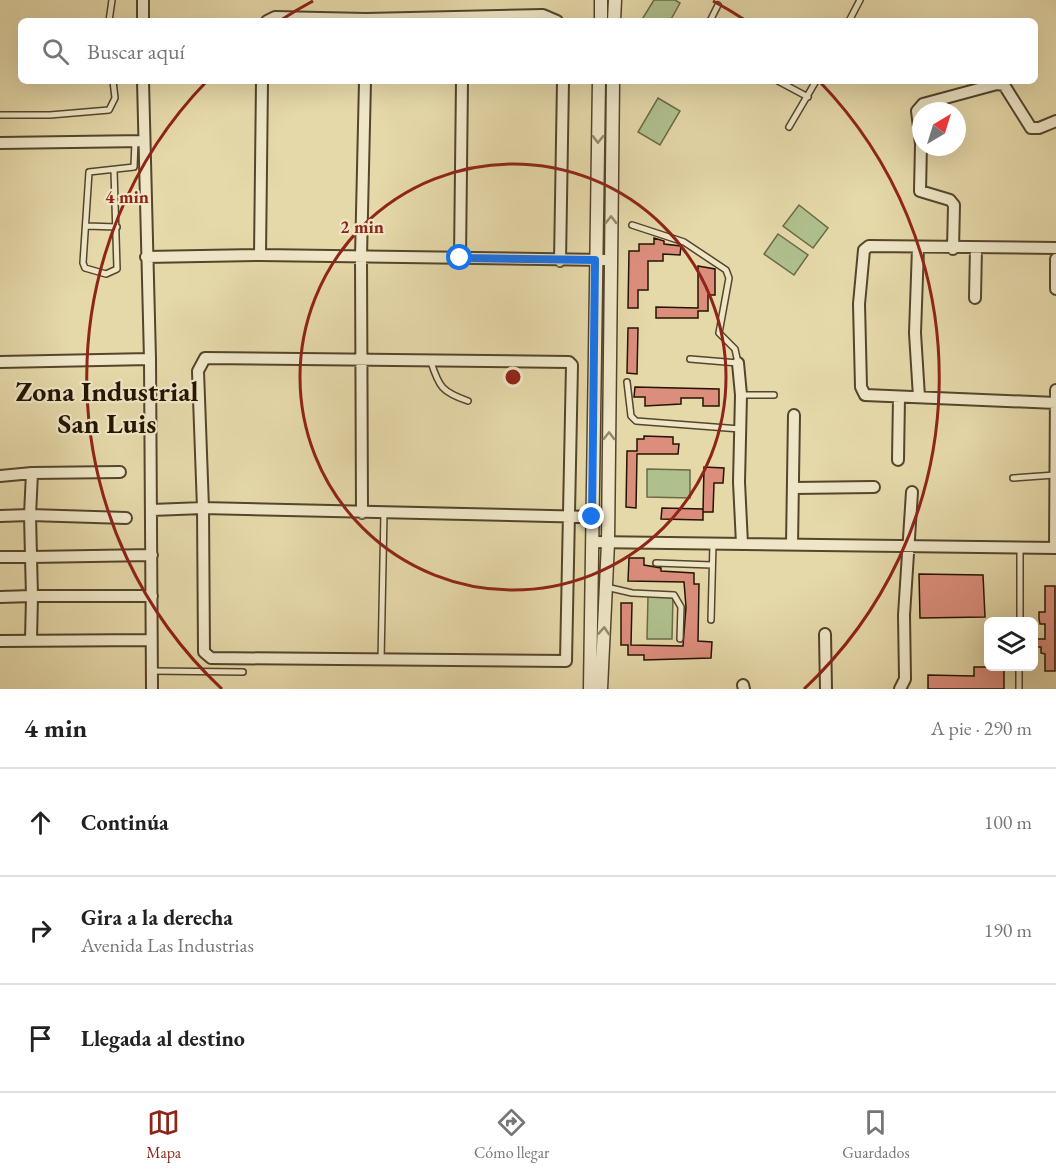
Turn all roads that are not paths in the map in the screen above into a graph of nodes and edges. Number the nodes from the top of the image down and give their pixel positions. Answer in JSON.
{"nodes":[{"id":1,"x":112,"y":0,"type":"edge"},
{"id":2,"x":143,"y":0,"type":"edge"},
{"id":3,"x":601,"y":0,"type":"edge"},
{"id":4,"x":615,"y":0,"type":"edge"},
{"id":5,"x":860,"y":0,"type":"edge"},
{"id":6,"x":718,"y":5,"type":"dead end"},
{"id":7,"x":109,"y":18,"type":"edge"},
{"id":8,"x":143,"y":18,"type":"edge"},
{"id":9,"x":273,"y":18,"type":"edge"},
{"id":10,"x":305,"y":18,"type":"edge"},
{"id":11,"x":483,"y":18,"type":"edge"},
{"id":12,"x":550,"y":18,"type":"edge"},
{"id":13,"x":601,"y":18,"type":"edge"},
{"id":14,"x":614,"y":18,"type":"edge"},
{"id":15,"x":712,"y":18,"type":"edge"},
{"id":16,"x":851,"y":18,"type":"edge"},
{"id":17,"x":113,"y":84,"type":"edge"},
{"id":18,"x":143,"y":84,"type":"edge"},
{"id":19,"x":262,"y":84,"type":"edge"},
{"id":20,"x":365,"y":84,"type":"edge"},
{"id":21,"x":462,"y":84,"type":"edge"},
{"id":22,"x":563,"y":84,"type":"edge"},
{"id":23,"x":599,"y":84,"type":"edge"},
{"id":24,"x":613,"y":84,"type":"edge"},
{"id":25,"x":784,"y":84,"type":"edge"},
{"id":26,"x":814,"y":84,"type":"edge"},
{"id":27,"x":808,"y":97,"type":"junction"},
{"id":28,"x":0,"y":115,"type":"edge"},
{"id":29,"x":1056,"y":121,"type":"edge"},
{"id":30,"x":789,"y":128,"type":"dead end"},
{"id":31,"x":140,"y":141,"type":"junction"},
{"id":32,"x":0,"y":143,"type":"edge"},
{"id":33,"x":114,"y":170,"type":"junction"},
{"id":34,"x":632,"y":225,"type":"dead end"},
{"id":35,"x":87,"y":226,"type":"junction"},
{"id":36,"x":117,"y":227,"type":"junction"},
{"id":37,"x":918,"y":248,"type":"junction"},
{"id":38,"x":976,"y":248,"type":"junction"},
{"id":39,"x":1056,"y":248,"type":"edge"},
{"id":40,"x":953,"y":249,"type":"junction"},
{"id":41,"x":260,"y":255,"type":"junction"},
{"id":42,"x":146,"y":257,"type":"junction"},
{"id":43,"x":361,"y":257,"type":"junction"},
{"id":44,"x":460,"y":258,"type":"junction"},
{"id":45,"x":1056,"y":259,"type":"edge"},
{"id":46,"x":595,"y":260,"type":"junction"},
{"id":47,"x":611,"y":260,"type":"junction"},
{"id":48,"x":560,"y":261,"type":"junction"},
{"id":49,"x":1056,"y":290,"type":"edge"},
{"id":50,"x":975,"y":298,"type":"dead end"},
{"id":51,"x":150,"y":359,"type":"junction"},
{"id":52,"x":690,"y":359,"type":"dead end"},
{"id":53,"x":361,"y":361,"type":"junction"},
{"id":54,"x":0,"y":362,"type":"edge"},
{"id":55,"x":431,"y":362,"type":"junction"},
{"id":56,"x":738,"y":363,"type":"junction"},
{"id":57,"x":627,"y":382,"type":"dead end"},
{"id":58,"x":1056,"y":390,"type":"edge"},
{"id":59,"x":741,"y":395,"type":"junction"},
{"id":60,"x":774,"y":395,"type":"dead end"},
{"id":61,"x":899,"y":397,"type":"junction"},
{"id":62,"x":919,"y":397,"type":"junction"},
{"id":63,"x":468,"y":400,"type":"dead end"},
{"id":64,"x":1056,"y":403,"type":"edge"},
{"id":65,"x":794,"y":415,"type":"dead end"},
{"id":66,"x":740,"y":429,"type":"junction"},
{"id":67,"x":898,"y":460,"type":"dead end"},
{"id":68,"x":120,"y":472,"type":"dead end"},
{"id":69,"x":32,"y":473,"type":"junction"},
{"id":70,"x":0,"y":476,"type":"edge"},
{"id":71,"x":1055,"y":476,"type":"edge"},
{"id":72,"x":1013,"y":478,"type":"dead end"},
{"id":73,"x":874,"y":487,"type":"dead end"},
{"id":74,"x":793,"y":488,"type":"junction"},
{"id":75,"x":912,"y":492,"type":"dead end"},
{"id":76,"x":203,"y":508,"type":"junction"},
{"id":77,"x":152,"y":510,"type":"junction"},
{"id":78,"x":362,"y":513,"type":"junction"},
{"id":79,"x":384,"y":513,"type":"junction"},
{"id":80,"x":30,"y":515,"type":"junction"},
{"id":81,"x":0,"y":516,"type":"edge"},
{"id":82,"x":569,"y":516,"type":"junction"},
{"id":83,"x":592,"y":517,"type":"junction"},
{"id":84,"x":126,"y":518,"type":"dead end"},
{"id":85,"x":592,"y":542,"type":"junction"},
{"id":86,"x":608,"y":543,"type":"junction"},
{"id":87,"x":713,"y":544,"type":"junction"},
{"id":88,"x":742,"y":544,"type":"junction"},
{"id":89,"x":792,"y":545,"type":"junction"},
{"id":90,"x":910,"y":546,"type":"junction"},
{"id":91,"x":1020,"y":548,"type":"junction"},
{"id":92,"x":1055,"y":548,"type":"edge"},
{"id":93,"x":152,"y":555,"type":"junction"},
{"id":94,"x":0,"y":557,"type":"edge"},
{"id":95,"x":31,"y":557,"type":"junction"},
{"id":96,"x":656,"y":563,"type":"dead end"},
{"id":97,"x":712,"y":565,"type":"junction"},
{"id":98,"x":606,"y":587,"type":"junction"},
{"id":99,"x":32,"y":596,"type":"junction"},
{"id":100,"x":152,"y":596,"type":"junction"},
{"id":101,"x":0,"y":597,"type":"edge"},
{"id":102,"x":1020,"y":617,"type":"edge"},
{"id":103,"x":711,"y":620,"type":"dead end"},
{"id":104,"x":825,"y":634,"type":"dead end"},
{"id":105,"x":680,"y":639,"type":"dead end"},
{"id":106,"x":31,"y":640,"type":"junction"},
{"id":107,"x":151,"y":640,"type":"junction"},
{"id":108,"x":0,"y":641,"type":"edge"},
{"id":109,"x":381,"y":660,"type":"junction"},
{"id":110,"x":152,"y":671,"type":"junction"},
{"id":111,"x":1019,"y":671,"type":"edge"},
{"id":112,"x":243,"y":672,"type":"dead end"},
{"id":113,"x":902,"y":688,"type":"edge"},
{"id":114,"x":152,"y":689,"type":"edge"},
{"id":115,"x":590,"y":689,"type":"edge"},
{"id":116,"x":601,"y":689,"type":"edge"},
{"id":117,"x":826,"y":689,"type":"edge"},
{"id":118,"x":1019,"y":689,"type":"edge"}],
"edges":[{"from":1,"to":7,"type":"lane"},
{"from":2,"to":8,"type":"street"},
{"from":3,"to":13,"type":"street"},
{"from":4,"to":14,"type":"street"},
{"from":5,"to":16,"type":"lane"},
{"from":6,"to":15,"type":"lane"},
{"from":9,"to":10,"type":"street"},
{"from":11,"to":12,"type":"street"},
{"from":17,"to":28,"type":"lane"},
{"from":18,"to":31,"type":"street"},
{"from":19,"to":41,"type":"street"},
{"from":20,"to":43,"type":"street"},
{"from":21,"to":44,"type":"street"},
{"from":22,"to":48,"type":"street"},
{"from":23,"to":46,"type":"street","one_way":true},
{"from":47,"to":24,"type":"street","one_way":true},
{"from":25,"to":27,"type":"lane"},
{"from":26,"to":27,"type":"lane"},
{"from":27,"to":30,"type":"lane"},
{"from":29,"to":40,"type":"street"},
{"from":31,"to":32,"type":"street"},
{"from":31,"to":33,"type":"lane"},
{"from":31,"to":42,"type":"street"},
{"from":33,"to":35,"type":"lane"},
{"from":33,"to":36,"type":"lane"},
{"from":34,"to":56,"type":"lane"},
{"from":35,"to":36,"type":"lane"},
{"from":35,"to":36,"type":"lane"},
{"from":37,"to":40,"type":"street"},
{"from":37,"to":61,"type":"street"},
{"from":37,"to":62,"type":"street"},
{"from":38,"to":39,"type":"street"},
{"from":38,"to":40,"type":"street"},
{"from":38,"to":50,"type":"street"},
{"from":41,"to":42,"type":"street"},
{"from":41,"to":43,"type":"street"},
{"from":42,"to":51,"type":"street"},
{"from":43,"to":44,"type":"street"},
{"from":43,"to":53,"type":"street"},
{"from":44,"to":48,"type":"street"},
{"from":45,"to":49,"type":"street"},
{"from":46,"to":47,"type":"street"},
{"from":46,"to":48,"type":"street"},
{"from":46,"to":83,"type":"street"},
{"from":86,"to":47,"type":"street","one_way":true},
{"from":51,"to":54,"type":"street"},
{"from":51,"to":77,"type":"street"},
{"from":52,"to":56,"type":"lane"},
{"from":53,"to":55,"type":"street"},
{"from":53,"to":76,"type":"street"},
{"from":53,"to":78,"type":"street"},
{"from":55,"to":63,"type":"lane"},
{"from":55,"to":82,"type":"street"},
{"from":56,"to":59,"type":"street"},
{"from":57,"to":66,"type":"lane"},
{"from":58,"to":64,"type":"street"},
{"from":59,"to":60,"type":"lane"},
{"from":59,"to":66,"type":"street"},
{"from":61,"to":62,"type":"street"},
{"from":61,"to":67,"type":"street"},
{"from":62,"to":64,"type":"street"},
{"from":64,"to":71,"type":"street"},
{"from":65,"to":74,"type":"street"},
{"from":66,"to":88,"type":"street"},
{"from":68,"to":69,"type":"street"},
{"from":69,"to":70,"type":"street"},
{"from":69,"to":80,"type":"street"},
{"from":71,"to":72,"type":"lane"},
{"from":71,"to":92,"type":"street"},
{"from":73,"to":74,"type":"street"},
{"from":74,"to":89,"type":"street"},
{"from":75,"to":90,"type":"street"},
{"from":76,"to":77,"type":"street"},
{"from":76,"to":78,"type":"street"},
{"from":76,"to":109,"type":"street"},
{"from":77,"to":93,"type":"street"},
{"from":78,"to":79,"type":"street"},
{"from":79,"to":82,"type":"street"},
{"from":79,"to":109,"type":"lane"},
{"from":80,"to":81,"type":"street"},
{"from":80,"to":84,"type":"street"},
{"from":80,"to":95,"type":"street"},
{"from":82,"to":83,"type":"street"},
{"from":82,"to":109,"type":"street"},
{"from":83,"to":85,"type":"street"},
{"from":85,"to":86,"type":"street"},
{"from":85,"to":115,"type":"street"},
{"from":86,"to":87,"type":"street"},
{"from":86,"to":98,"type":"street"},
{"from":87,"to":88,"type":"street"},
{"from":87,"to":97,"type":"lane"},
{"from":88,"to":89,"type":"street"},
{"from":89,"to":90,"type":"street"},
{"from":90,"to":91,"type":"street"},
{"from":90,"to":113,"type":"street"},
{"from":91,"to":92,"type":"street"},
{"from":91,"to":102,"type":"lane"},
{"from":93,"to":95,"type":"street"},
{"from":93,"to":100,"type":"street"},
{"from":94,"to":95,"type":"street"},
{"from":95,"to":99,"type":"street"},
{"from":96,"to":97,"type":"lane"},
{"from":97,"to":103,"type":"lane"},
{"from":98,"to":105,"type":"lane"},
{"from":116,"to":98,"type":"street","one_way":true},
{"from":99,"to":100,"type":"street"},
{"from":99,"to":101,"type":"street"},
{"from":99,"to":106,"type":"street"},
{"from":100,"to":107,"type":"street"},
{"from":104,"to":117,"type":"street"},
{"from":106,"to":107,"type":"street"},
{"from":106,"to":108,"type":"street"},
{"from":107,"to":110,"type":"street"},
{"from":110,"to":112,"type":"lane"},
{"from":110,"to":114,"type":"street"},
{"from":111,"to":118,"type":"lane"}]}
